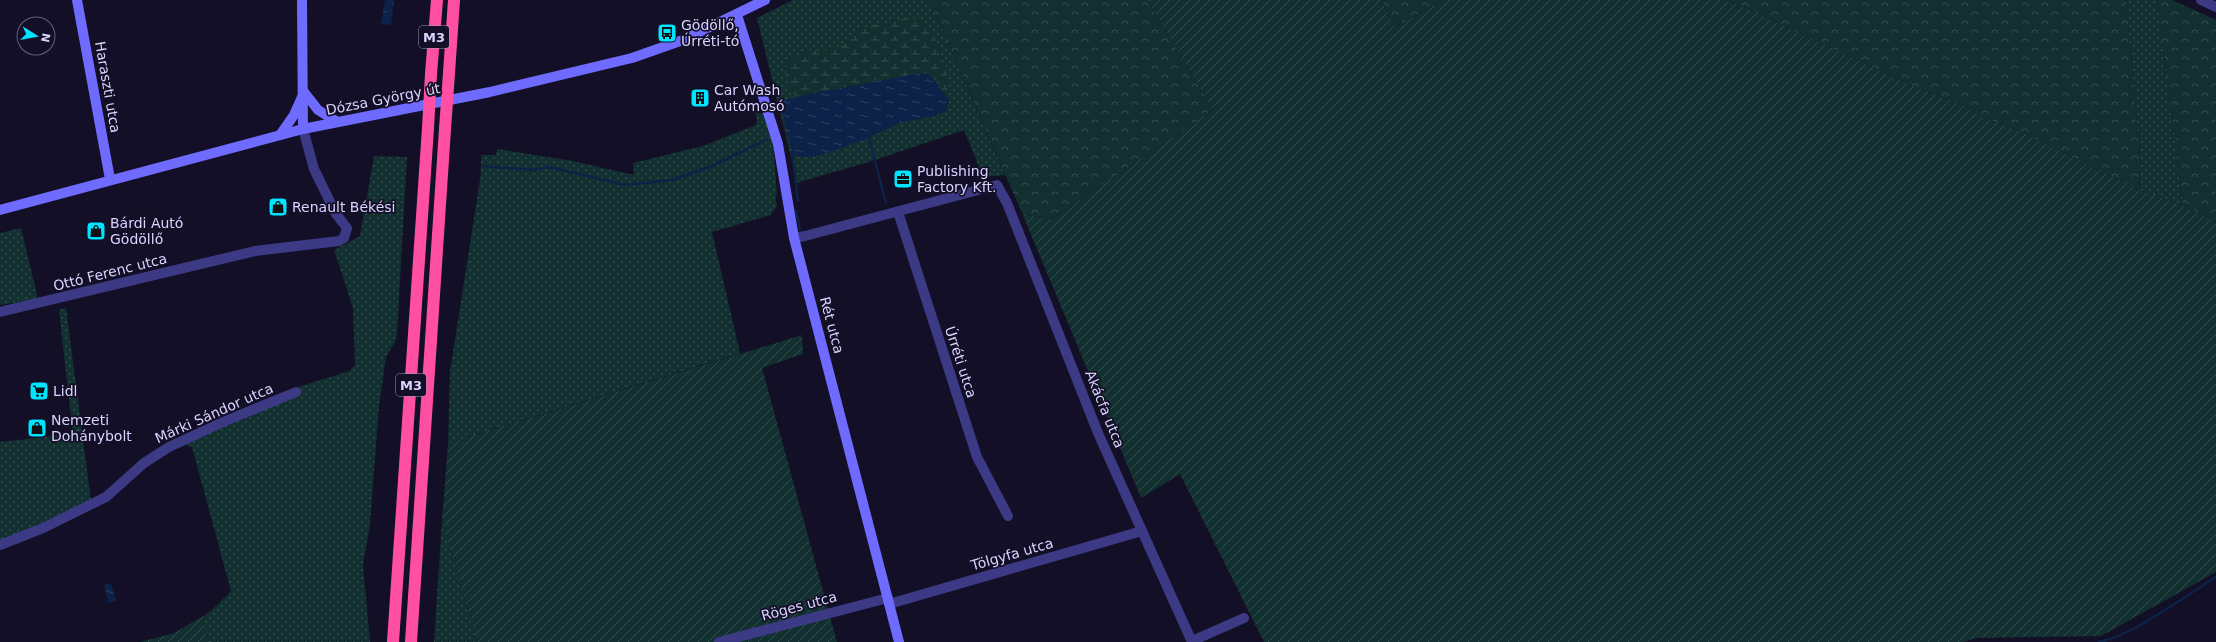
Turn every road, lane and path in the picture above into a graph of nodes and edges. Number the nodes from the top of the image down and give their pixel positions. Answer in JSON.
{"nodes":[{"id":1,"x":77,"y":0,"type":"edge"},
{"id":2,"x":302,"y":0,"type":"edge"},
{"id":3,"x":437,"y":0,"type":"edge"},
{"id":4,"x":454,"y":0,"type":"edge"},
{"id":5,"x":765,"y":0,"type":"edge"},
{"id":6,"x":2201,"y":0,"type":"edge"},
{"id":7,"x":2216,"y":6,"type":"edge"},
{"id":8,"x":737,"y":15,"type":"junction"},
{"id":9,"x":304,"y":92,"type":"junction"},
{"id":10,"x":336,"y":121,"type":"junction"},
{"id":11,"x":303,"y":129,"type":"junction"},
{"id":12,"x":280,"y":135,"type":"junction"},
{"id":13,"x":110,"y":179,"type":"junction"},
{"id":14,"x":0,"y":210,"type":"edge"},
{"id":15,"x":898,"y":212,"type":"junction"},
{"id":16,"x":794,"y":238,"type":"junction"},
{"id":17,"x":0,"y":312,"type":"edge"},
{"id":18,"x":296,"y":392,"type":"dead end"},
{"id":19,"x":1008,"y":516,"type":"dead end"},
{"id":20,"x":1142,"y":531,"type":"junction"},
{"id":21,"x":0,"y":545,"type":"edge"},
{"id":22,"x":888,"y":601,"type":"junction"},
{"id":23,"x":1244,"y":618,"type":"dead end"},
{"id":24,"x":393,"y":642,"type":"edge"},
{"id":25,"x":411,"y":642,"type":"edge"},
{"id":26,"x":719,"y":642,"type":"edge"},
{"id":27,"x":899,"y":642,"type":"edge"},
{"id":28,"x":1192,"y":642,"type":"edge"}],
"edges":[{"from":1,"to":13,"type":"street","name":"Haraszti utca"},
{"from":2,"to":9,"type":"street"},
{"from":3,"to":24,"type":"highway","number":"M3","bridge":true},
{"from":4,"to":25,"type":"highway","number":"M3","bridge":true},
{"from":5,"to":8,"type":"street","name":"Dózsa György út"},
{"from":6,"to":7,"type":"street"},
{"from":8,"to":10,"type":"street","name":"Dózsa György út"},
{"from":8,"to":16,"type":"street","name":"Rét utca"},
{"from":9,"to":10,"type":"street"},
{"from":9,"to":11,"type":"street"},
{"from":9,"to":12,"type":"street"},
{"from":10,"to":11,"type":"street","name":"Dózsa György út"},
{"from":11,"to":12,"type":"street","name":"Dózsa György út"},
{"from":11,"to":17,"type":"street","name":"Ottó Ferenc utca"},
{"from":12,"to":13,"type":"street","name":"Dózsa György út"},
{"from":13,"to":14,"type":"street","name":"Dózsa György út"},
{"from":15,"to":16,"type":"street"},
{"from":15,"to":19,"type":"street","name":"Úrréti utca"},
{"from":15,"to":20,"type":"street","name":"Akácfa utca"},
{"from":16,"to":22,"type":"street","name":"Rét utca"},
{"from":18,"to":21,"type":"street","name":"Márki Sándor utca"},
{"from":20,"to":22,"type":"street","name":"Tölgyfa utca"},
{"from":20,"to":28,"type":"street","name":"Akácfa utca"},
{"from":22,"to":26,"type":"street","name":"Röges utca"},
{"from":22,"to":27,"type":"street","name":"Rét utca"},
{"from":23,"to":28,"type":"street"}]}
